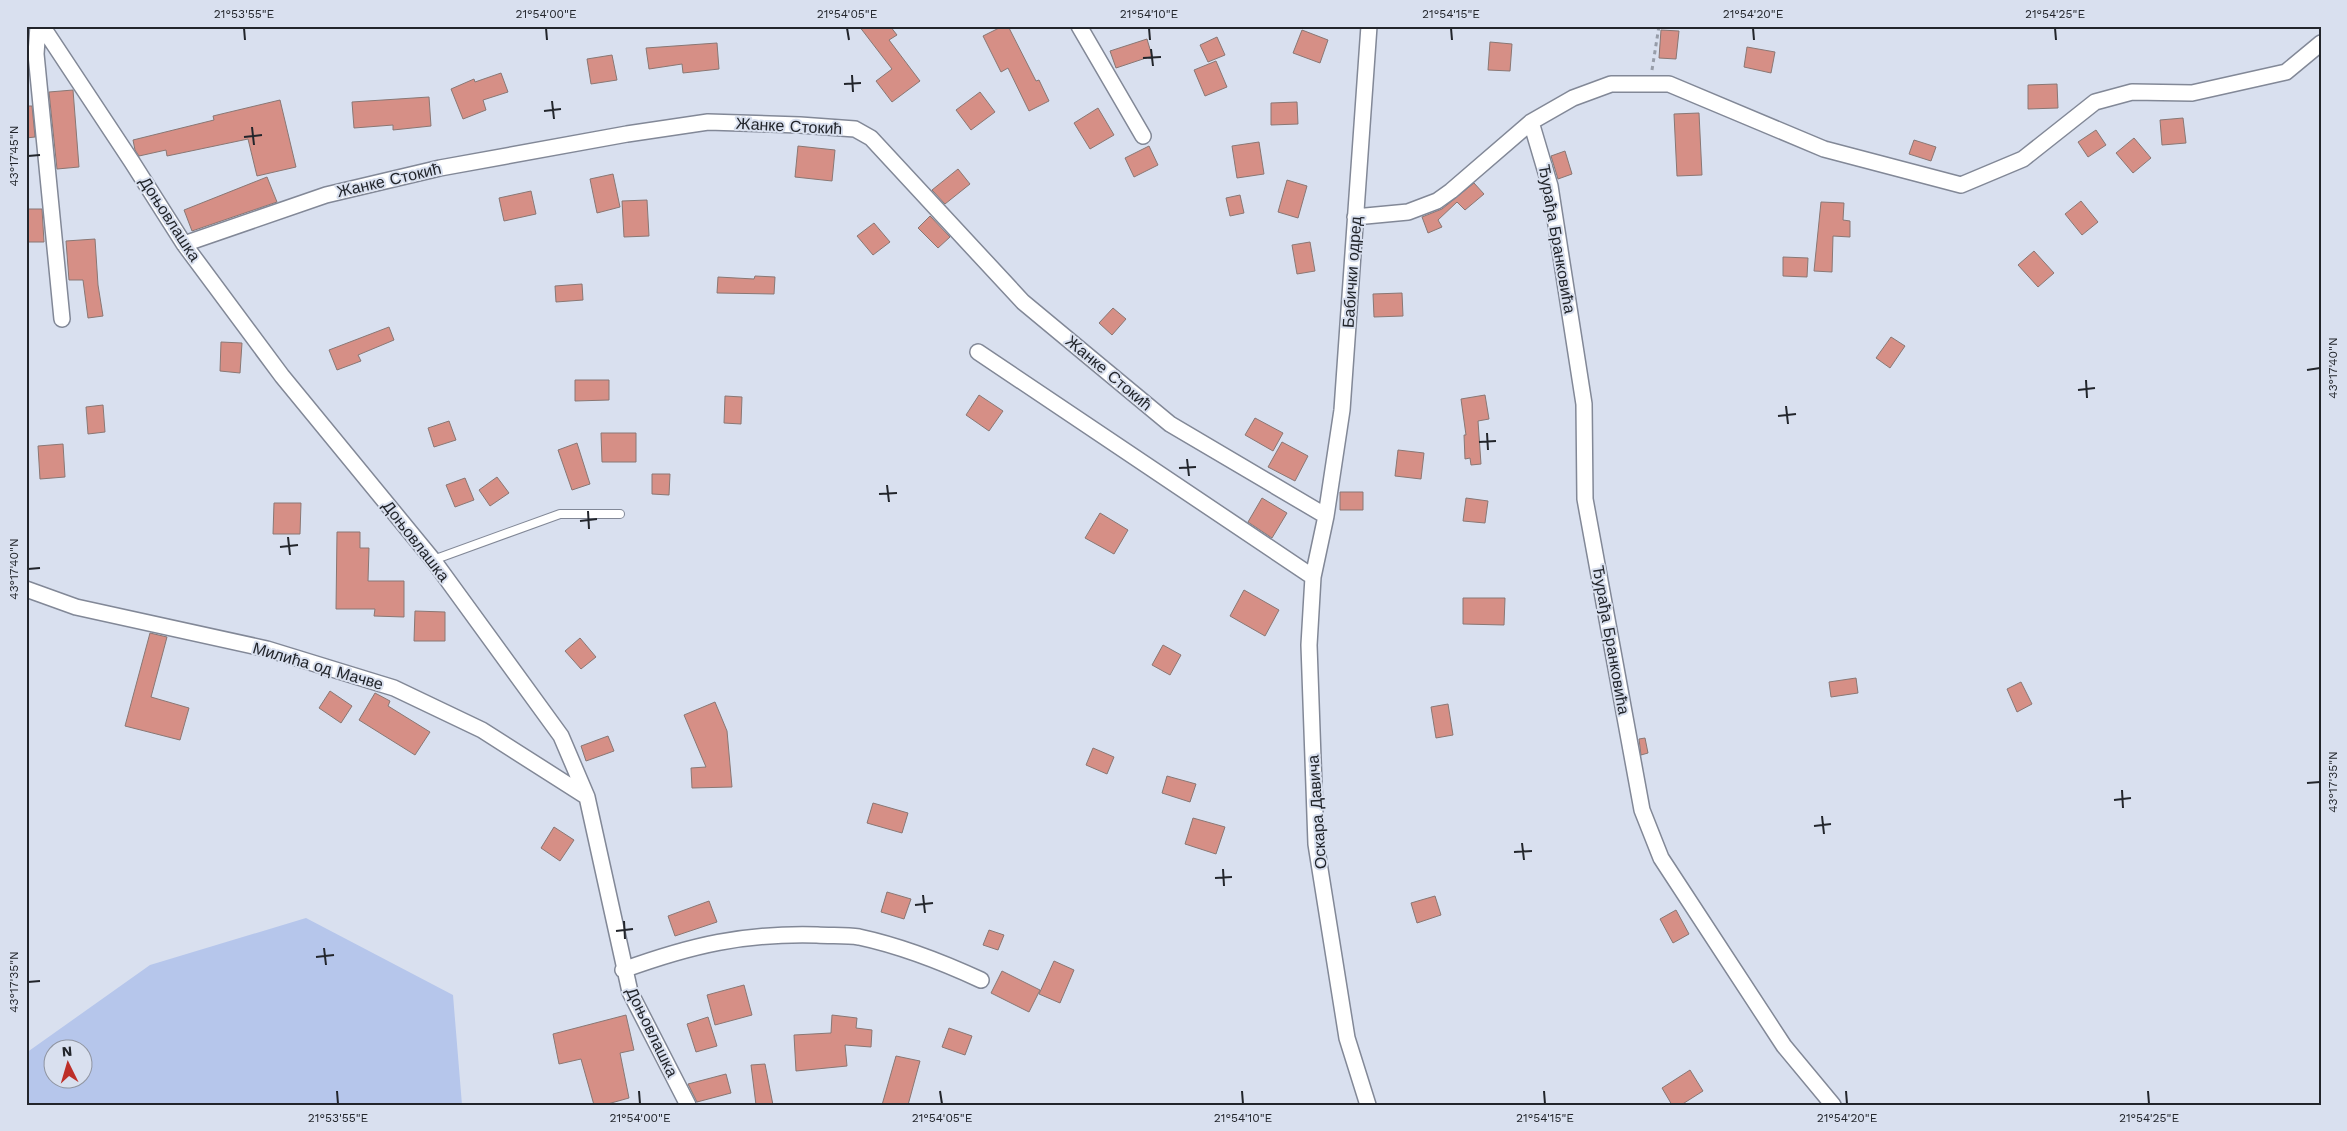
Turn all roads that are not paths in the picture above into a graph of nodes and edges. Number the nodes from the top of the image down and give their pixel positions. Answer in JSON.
{"nodes":[{"id":1,"x":40,"y":26,"type":"edge"},
{"id":2,"x":1079,"y":26,"type":"edge"},
{"id":3,"x":1369,"y":26,"type":"edge"},
{"id":4,"x":2321,"y":44,"type":"edge"},
{"id":5,"x":1531,"y":122,"type":"junction"},
{"id":6,"x":1143,"y":136,"type":"dead end"},
{"id":7,"x":1355,"y":217,"type":"junction"},
{"id":8,"x":184,"y":244,"type":"junction"},
{"id":9,"x":62,"y":319,"type":"dead end"},
{"id":10,"x":978,"y":352,"type":"dead end"},
{"id":11,"x":620,"y":514,"type":"dead end"},
{"id":12,"x":1326,"y":516,"type":"junction"},
{"id":13,"x":433,"y":560,"type":"junction"},
{"id":14,"x":1313,"y":578,"type":"junction"},
{"id":15,"x":26,"y":589,"type":"edge"},
{"id":16,"x":587,"y":797,"type":"junction"},
{"id":17,"x":624,"y":970,"type":"junction"},
{"id":18,"x":981,"y":980,"type":"dead end"},
{"id":19,"x":688,"y":1105,"type":"edge"},
{"id":20,"x":1368,"y":1105,"type":"edge"},
{"id":21,"x":1834,"y":1105,"type":"edge"}],
"edges":[{"from":1,"to":8,"type":"street","name":"Доњовлашка"},
{"from":1,"to":9,"type":"street"},
{"from":2,"to":6,"type":"street"},
{"from":3,"to":7,"type":"street","name":"Бабички одред"},
{"from":4,"to":5,"type":"street"},
{"from":5,"to":7,"type":"street"},
{"from":5,"to":21,"type":"street","name":"Ђурађа Бранковића"},
{"from":7,"to":12,"type":"street","name":"Бабички одред"},
{"from":8,"to":12,"type":"street","name":"Жанке Стокић"},
{"from":8,"to":13,"type":"street","name":"Доњовлашка"},
{"from":10,"to":14,"type":"street"},
{"from":11,"to":13,"type":"lane"},
{"from":12,"to":14,"type":"street","name":"Оскара Давича"},
{"from":13,"to":16,"type":"street","name":"Доњовлашка"},
{"from":14,"to":20,"type":"street","name":"Оскара Давича"},
{"from":15,"to":16,"type":"street","name":"Милића од Мачве"},
{"from":16,"to":17,"type":"street","name":"Доњовлашка"},
{"from":17,"to":18,"type":"street"},
{"from":17,"to":19,"type":"street","name":"Доњовлашка"}]}
